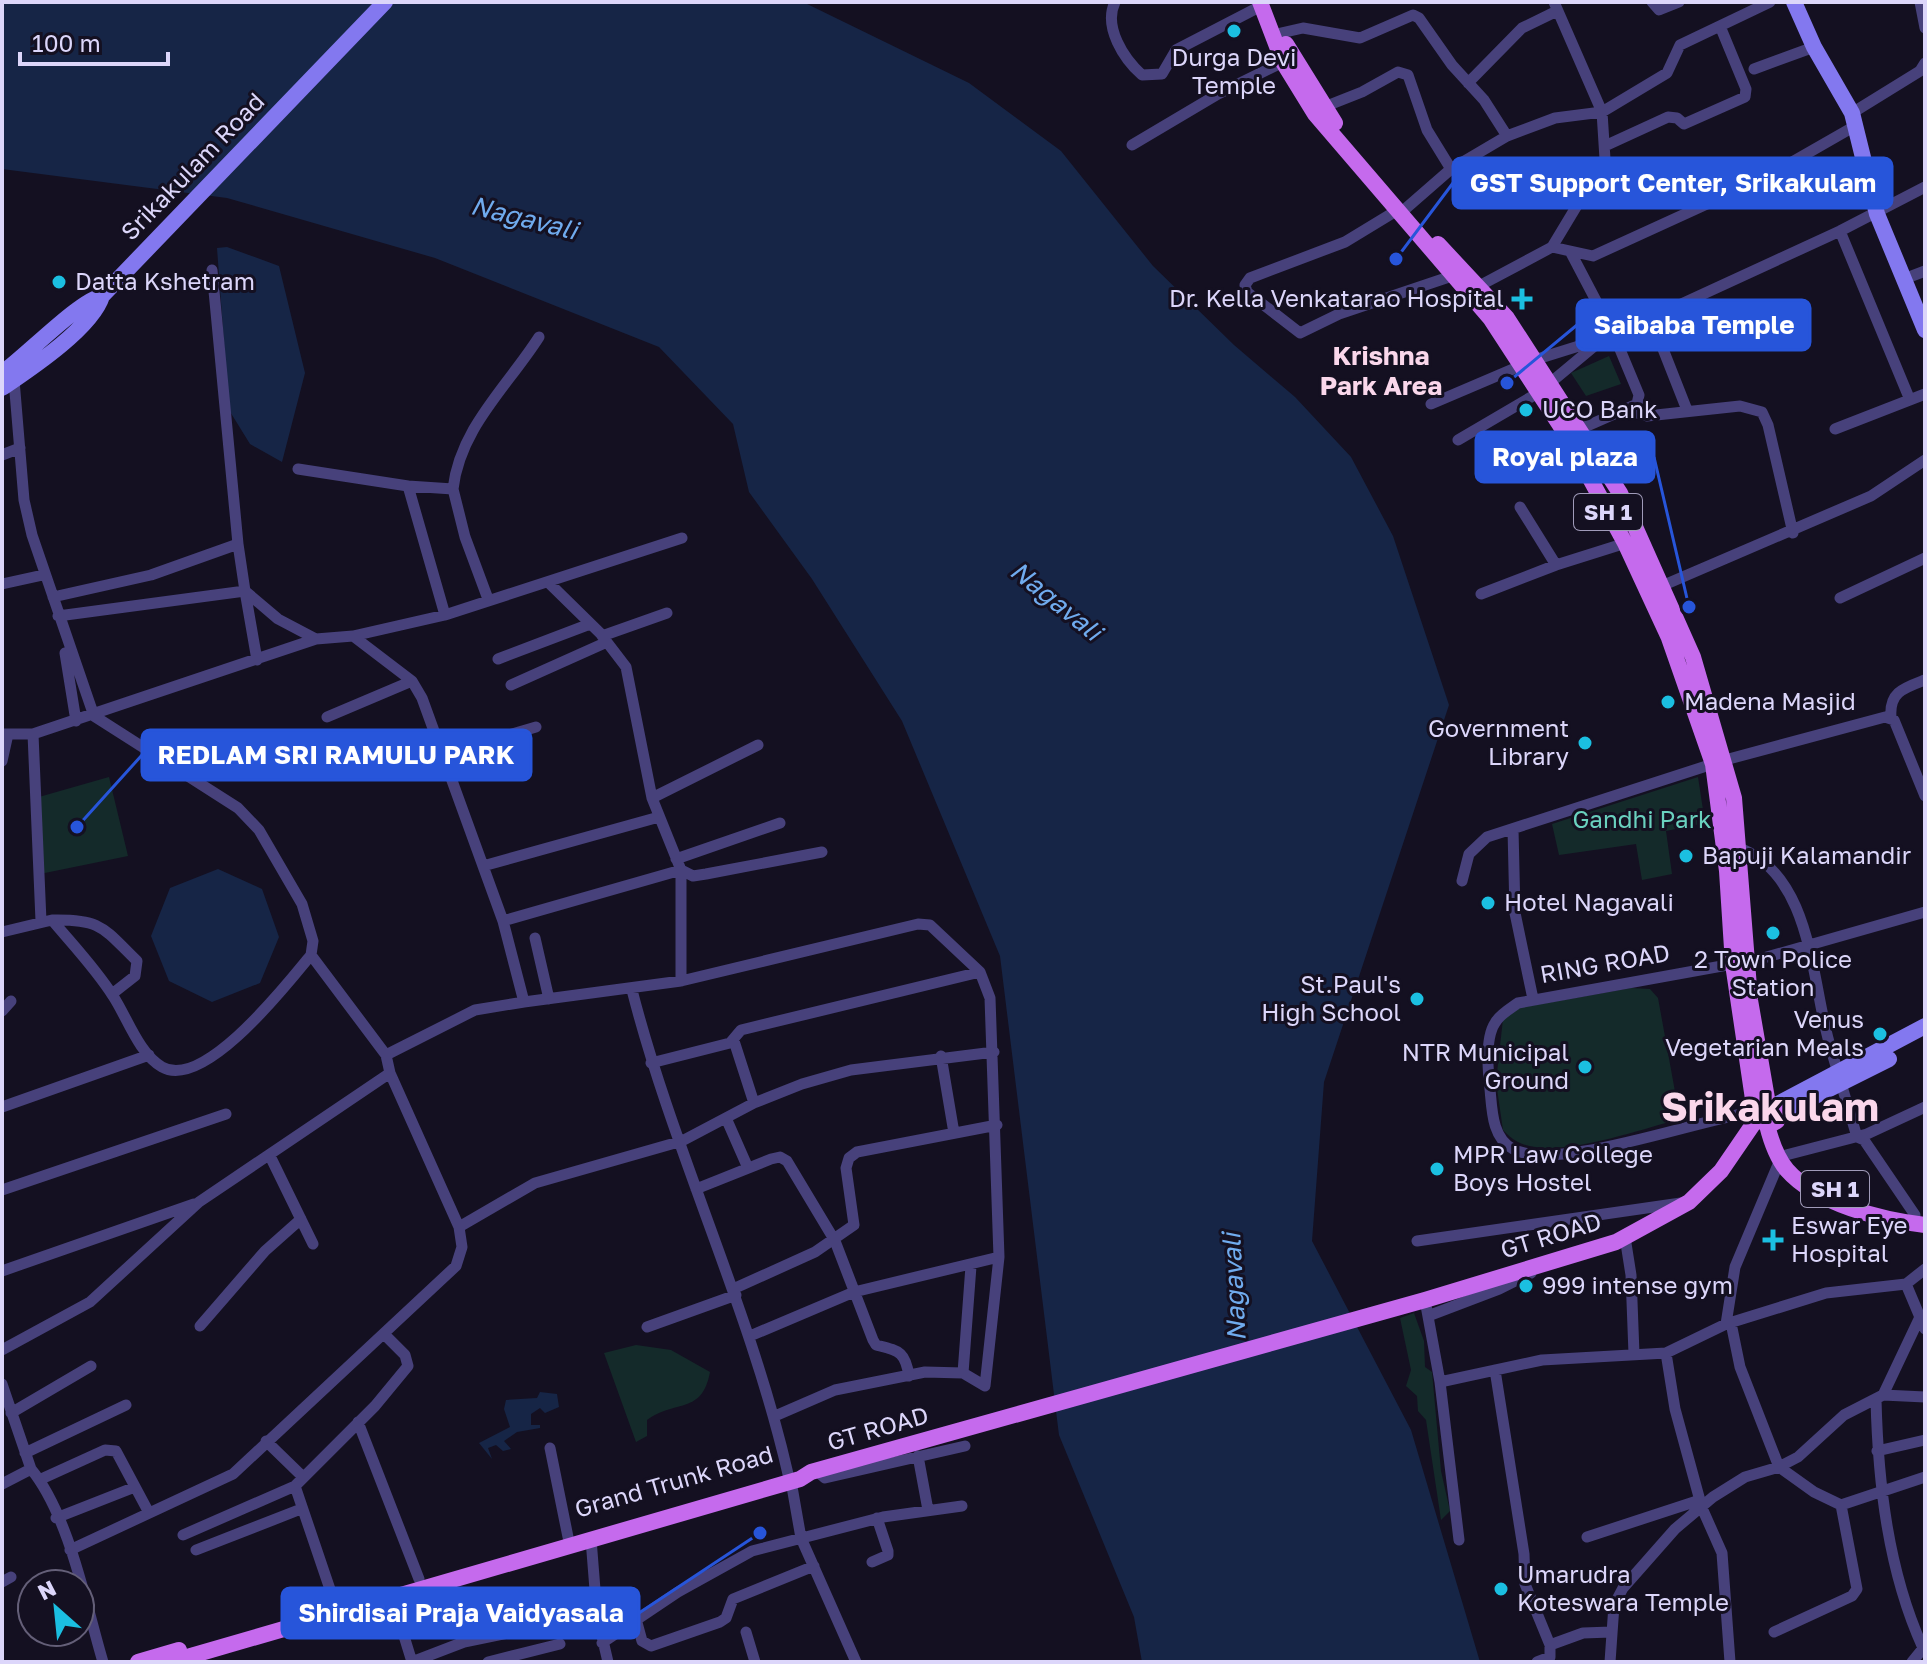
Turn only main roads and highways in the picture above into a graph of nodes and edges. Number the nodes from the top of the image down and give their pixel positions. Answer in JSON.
{"nodes":[{"id":1,"x":385,"y":2,"type":"edge"},
{"id":2,"x":1794,"y":2,"type":"edge"},
{"id":3,"x":1264,"y":3,"type":"edge"},
{"id":4,"x":1400,"y":211,"type":"junction"},
{"id":5,"x":1925,"y":330,"type":"edge"},
{"id":6,"x":1527,"y":363,"type":"junction"},
{"id":7,"x":6,"y":380,"type":"edge"},
{"id":8,"x":1633,"y":541,"type":"junction"},
{"id":9,"x":1719,"y":762,"type":"junction"},
{"id":10,"x":1739,"y":964,"type":"junction"},
{"id":11,"x":1925,"y":1026,"type":"edge"},
{"id":12,"x":1925,"y":1038,"type":"edge"},
{"id":13,"x":1840,"y":1077,"type":"junction"},
{"id":14,"x":1767,"y":1115,"type":"junction"},
{"id":15,"x":1922,"y":1224,"type":"edge"},
{"id":16,"x":814,"y":1472,"type":"joint"},
{"id":17,"x":790,"y":1478,"type":"junction"},
{"id":18,"x":176,"y":1661,"type":"edge"},
{"id":19,"x":138,"y":1662,"type":"edge"}],
"edges":[{"from":1,"to":7,"type":"main road","name":"Srikakulam Road"},
{"from":2,"to":5,"type":"main road"},
{"from":3,"to":4,"type":"main road","number":"SH 1"},
{"from":3,"to":4,"type":"main road","number":"SH 1"},
{"from":4,"to":6,"type":"main road","number":"SH 1"},
{"from":4,"to":6,"type":"main road","number":"SH 1"},
{"from":6,"to":8,"type":"main road","number":"SH 1"},
{"from":8,"to":9,"type":"main road","number":"SH 1"},
{"from":8,"to":9,"type":"main road","number":"SH 1"},
{"from":9,"to":10,"type":"main road","number":"SH 1"},
{"from":9,"to":10,"type":"main road","number":"SH 1"},
{"from":10,"to":14,"type":"main road","number":"SH 1"},
{"from":11,"to":13,"type":"main road"},
{"from":12,"to":13,"type":"main road"},
{"from":13,"to":14,"type":"main road"},
{"from":14,"to":15,"type":"main road","number":"SH 1"},
{"from":14,"to":16,"type":"main road","name":"GT ROAD"},
{"from":16,"to":17,"type":"main road","name":"Grand Trunk Road"},
{"from":17,"to":18,"type":"main road","name":"Grand Trunk Road"},
{"from":17,"to":19,"type":"main road","name":"Grand Trunk Road"}]}
